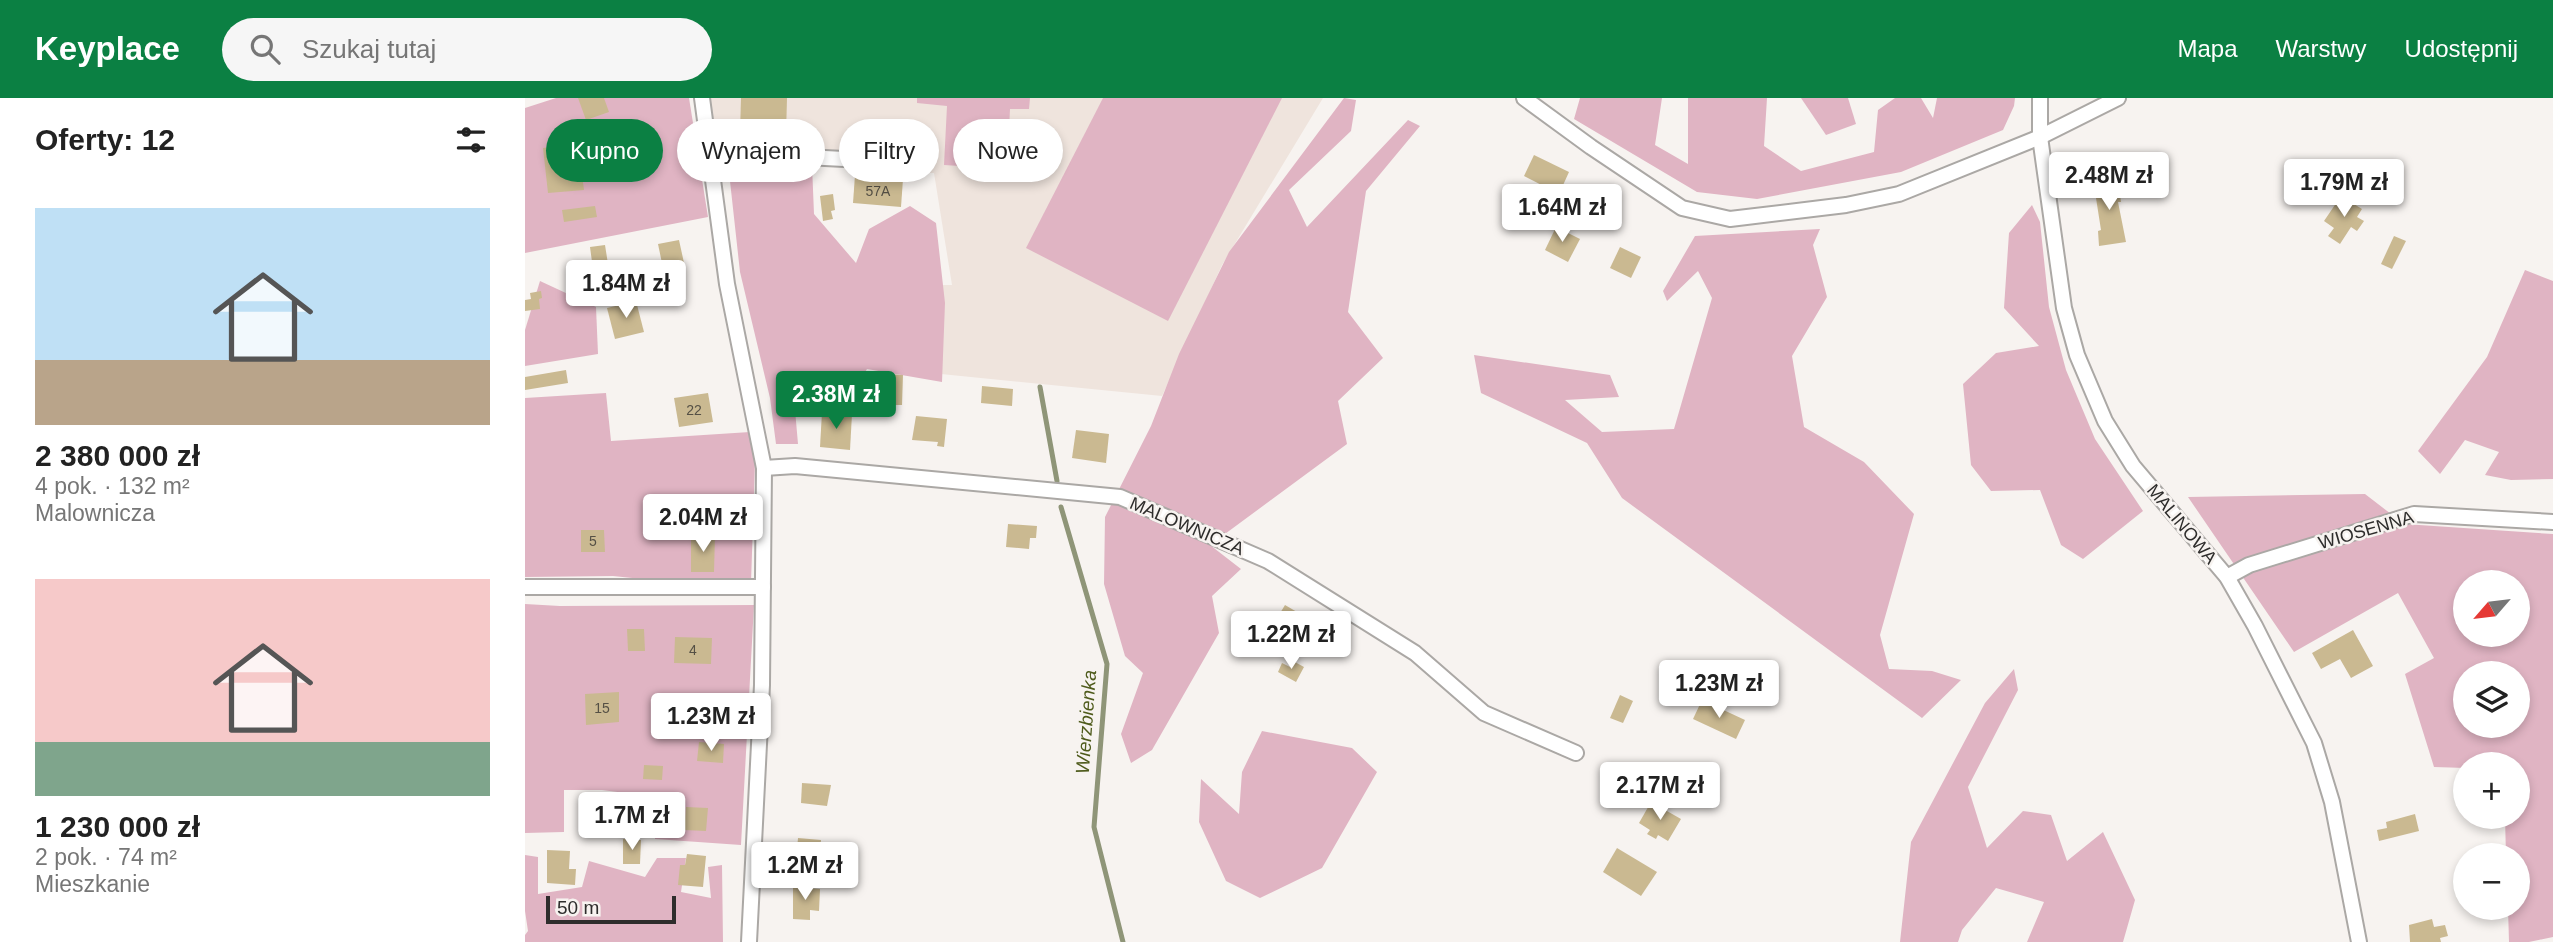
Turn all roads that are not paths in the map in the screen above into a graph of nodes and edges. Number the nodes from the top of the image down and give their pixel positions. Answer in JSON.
{"nodes":[{"id":1,"x":702,"y":98,"type":"edge"},
{"id":2,"x":1524,"y":98,"type":"edge"},
{"id":3,"x":2040,"y":98,"type":"edge"},
{"id":4,"x":2118,"y":98,"type":"edge"},
{"id":5,"x":706,"y":119,"type":"edge"},
{"id":6,"x":2040,"y":137,"type":"junction"},
{"id":7,"x":712,"y":182,"type":"edge"},
{"id":8,"x":764,"y":468,"type":"junction"},
{"id":9,"x":2553,"y":522,"type":"edge"},
{"id":10,"x":2227,"y":577,"type":"junction"},
{"id":11,"x":525,"y":587,"type":"edge"},
{"id":12,"x":763,"y":587,"type":"junction"},
{"id":13,"x":1576,"y":753,"type":"dead end"},
{"id":14,"x":749,"y":942,"type":"edge"},
{"id":15,"x":2359,"y":942,"type":"edge"}],
"edges":[{"from":1,"to":5,"type":"street"},
{"from":2,"to":6,"type":"street"},
{"from":3,"to":6,"type":"street","name":"MALINOWA"},
{"from":4,"to":6,"type":"street"},
{"from":6,"to":10,"type":"street","name":"MALINOWA"},
{"from":7,"to":8,"type":"street"},
{"from":8,"to":12,"type":"street"},
{"from":8,"to":13,"type":"street","name":"MALOWNICZA"},
{"from":9,"to":10,"type":"street","name":"WIOSENNA"},
{"from":10,"to":15,"type":"street","name":"MALINOWA"},
{"from":11,"to":12,"type":"street"},
{"from":12,"to":14,"type":"street"}]}
